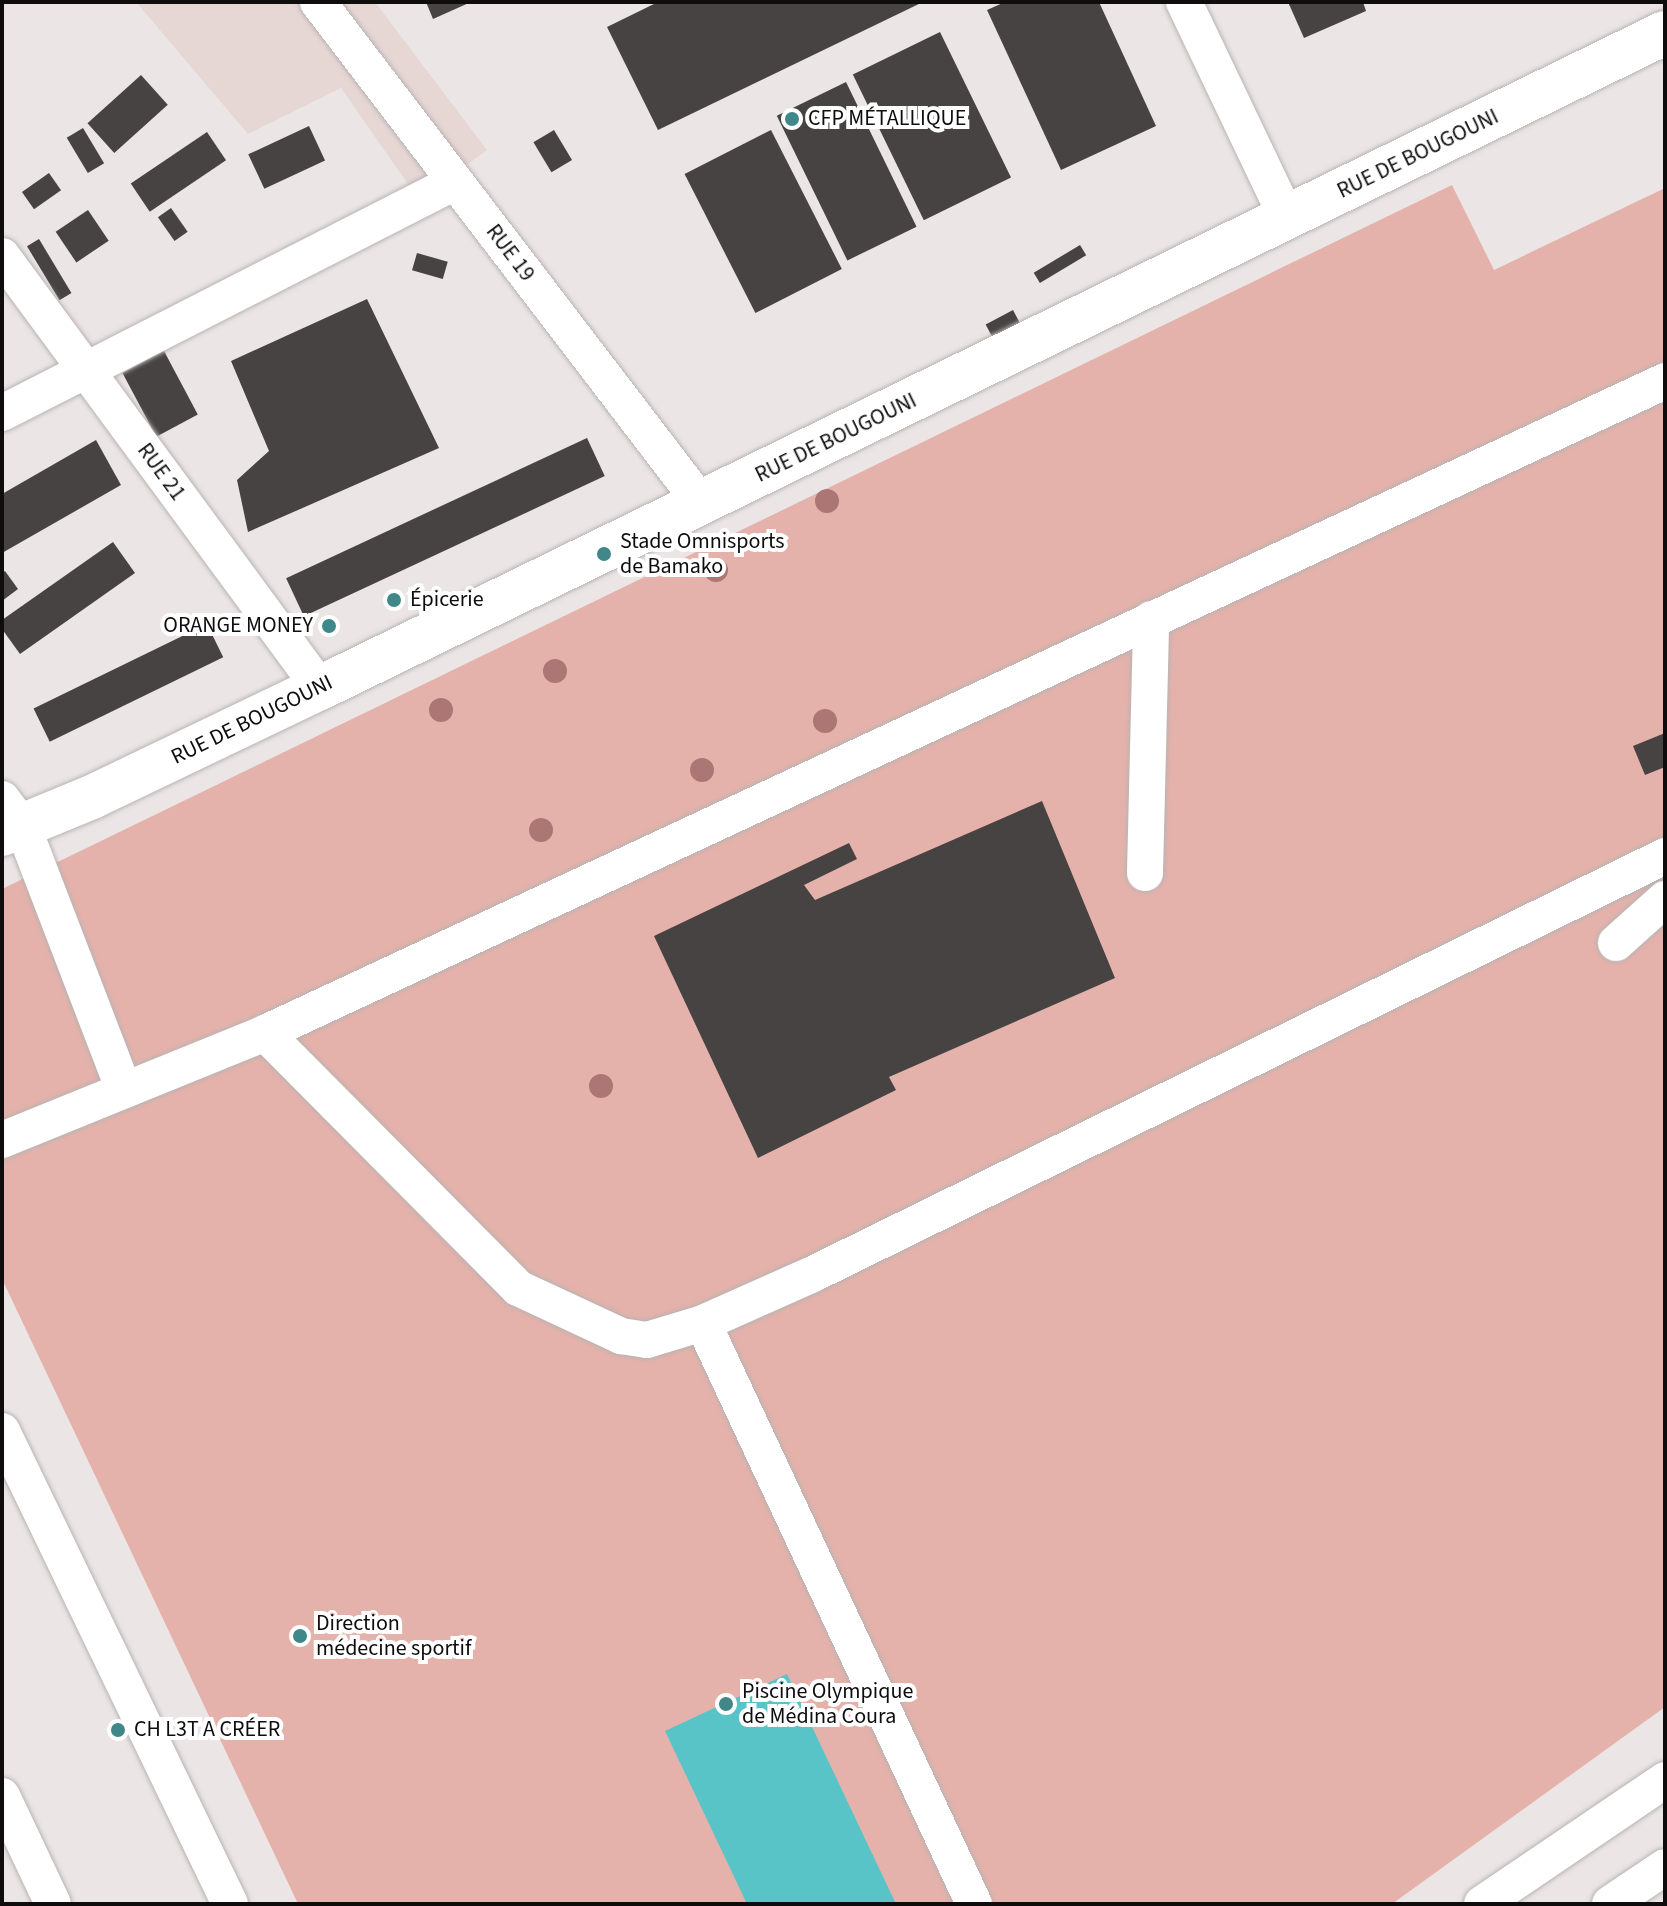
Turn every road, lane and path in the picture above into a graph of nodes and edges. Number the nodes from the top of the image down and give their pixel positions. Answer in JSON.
{"nodes":[{"id":1,"x":318,"y":2,"type":"edge"},
{"id":2,"x":1184,"y":2,"type":"edge"},
{"id":3,"x":1665,"y":33,"type":"edge"},
{"id":4,"x":455,"y":182,"type":"junction"},
{"id":5,"x":1287,"y":218,"type":"junction"},
{"id":6,"x":2,"y":256,"type":"edge"},
{"id":7,"x":86,"y":371,"type":"junction"},
{"id":8,"x":1665,"y":381,"type":"edge"},
{"id":9,"x":2,"y":413,"type":"edge"},
{"id":10,"x":701,"y":503,"type":"junction"},
{"id":11,"x":1151,"y":619,"type":"junction"},
{"id":12,"x":320,"y":688,"type":"junction"},
{"id":13,"x":9,"y":820,"type":"edge"},
{"id":14,"x":1665,"y":856,"type":"edge"},
{"id":15,"x":1145,"y":873,"type":"dead end"},
{"id":16,"x":1665,"y":899,"type":"edge"},
{"id":17,"x":1616,"y":943,"type":"dead end"},
{"id":18,"x":265,"y":1033,"type":"junction"},
{"id":19,"x":123,"y":1087,"type":"junction"},
{"id":20,"x":2,"y":1140,"type":"edge"},
{"id":21,"x":703,"y":1323,"type":"junction"},
{"id":22,"x":2,"y":1431,"type":"edge"},
{"id":23,"x":16,"y":1502,"type":"edge"},
{"id":24,"x":1665,"y":1780,"type":"edge"},
{"id":25,"x":2,"y":1796,"type":"edge"},
{"id":26,"x":1665,"y":1867,"type":"edge"},
{"id":27,"x":53,"y":1904,"type":"edge"},
{"id":28,"x":230,"y":1904,"type":"edge"},
{"id":29,"x":974,"y":1904,"type":"edge"},
{"id":30,"x":1482,"y":1904,"type":"edge"},
{"id":31,"x":1610,"y":1904,"type":"edge"}],
"edges":[{"from":1,"to":4,"type":"street","name":"RUE 19"},
{"from":2,"to":5,"type":"street"},
{"from":3,"to":5,"type":"main road","name":"RUE DE BOUGOUNI"},
{"from":4,"to":7,"type":"street"},
{"from":4,"to":10,"type":"street","name":"RUE 19"},
{"from":5,"to":10,"type":"main road","name":"RUE DE BOUGOUNI"},
{"from":6,"to":7,"type":"street","name":"RUE 21"},
{"from":7,"to":9,"type":"street"},
{"from":7,"to":12,"type":"street","name":"RUE 21"},
{"from":8,"to":11,"type":"street"},
{"from":10,"to":12,"type":"main road","name":"RUE DE BOUGOUNI"},
{"from":11,"to":15,"type":"street"},
{"from":11,"to":18,"type":"street"},
{"from":12,"to":13,"type":"main road","name":"RUE DE BOUGOUNI"},
{"from":13,"to":19,"type":"street"},
{"from":14,"to":21,"type":"street"},
{"from":16,"to":17,"type":"street"},
{"from":18,"to":19,"type":"street"},
{"from":18,"to":21,"type":"street"},
{"from":19,"to":20,"type":"street"},
{"from":21,"to":29,"type":"street"},
{"from":22,"to":23,"type":"street"},
{"from":23,"to":28,"type":"street"},
{"from":24,"to":30,"type":"street"},
{"from":25,"to":27,"type":"street"},
{"from":26,"to":31,"type":"street"}]}
